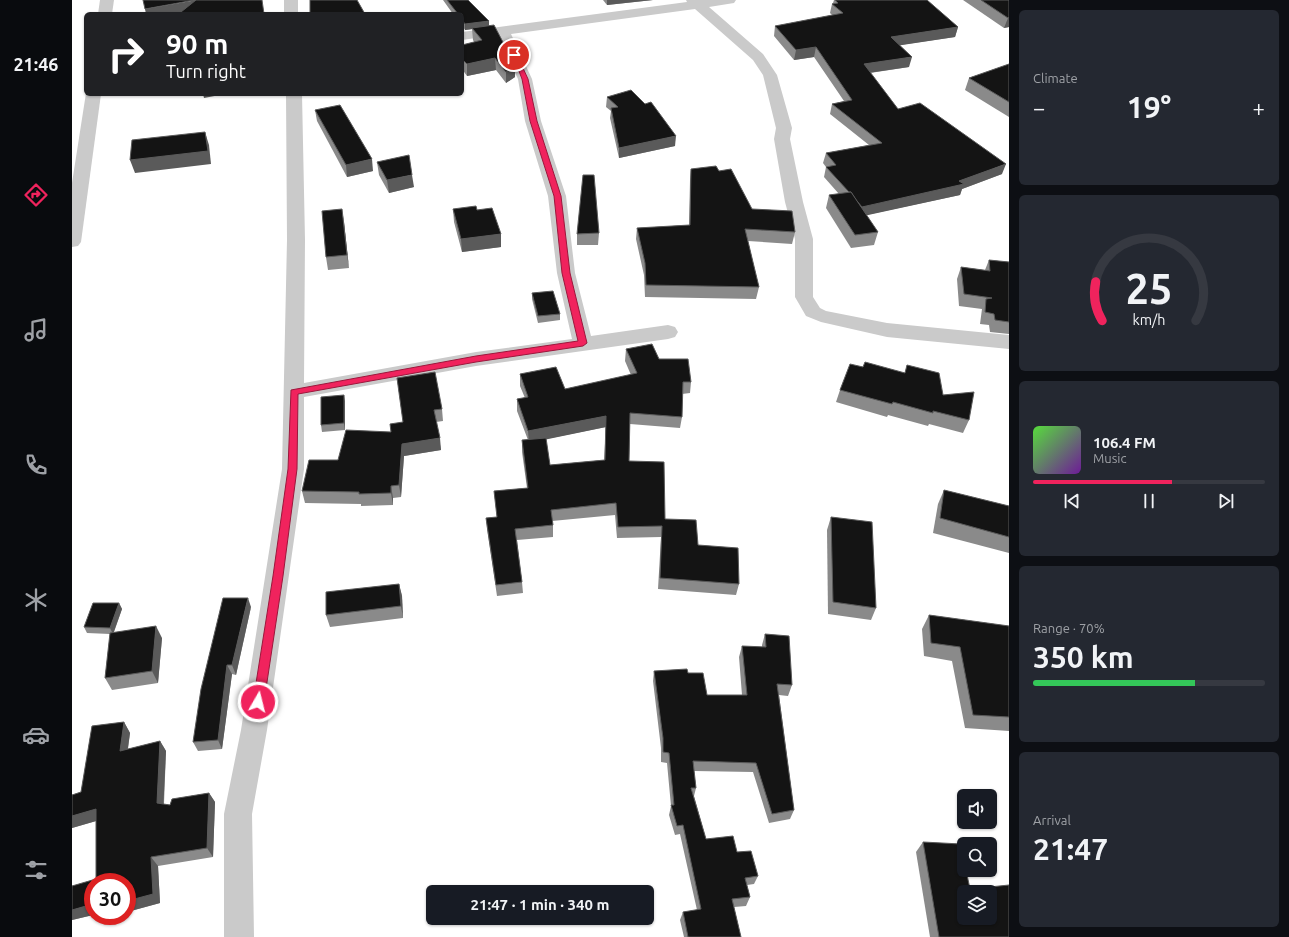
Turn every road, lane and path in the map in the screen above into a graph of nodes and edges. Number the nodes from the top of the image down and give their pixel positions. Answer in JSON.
{"nodes":[{"id":1,"x":107,"y":0,"type":"edge"},
{"id":2,"x":291,"y":0,"type":"edge"},
{"id":3,"x":729,"y":0,"type":"edge"},
{"id":4,"x":696,"y":2,"type":"edge"},
{"id":5,"x":105,"y":12,"type":"edge"},
{"id":6,"x":291,"y":12,"type":"edge"},
{"id":7,"x":502,"y":30,"type":"junction"},
{"id":8,"x":464,"y":36,"type":"edge"},
{"id":9,"x":93,"y":96,"type":"edge"},
{"id":10,"x":294,"y":96,"type":"edge"},
{"id":11,"x":72,"y":242,"type":"edge"},
{"id":12,"x":668,"y":332,"type":"dead end"},
{"id":13,"x":1009,"y":342,"type":"edge"},
{"id":14,"x":583,"y":343,"type":"junction"},
{"id":15,"x":294,"y":392,"type":"junction"},
{"id":16,"x":238,"y":937,"type":"edge"}],
"edges":[{"from":1,"to":5,"type":"street"},
{"from":2,"to":6,"type":"street"},
{"from":3,"to":4,"type":"street"},
{"from":4,"to":7,"type":"street"},
{"from":4,"to":13,"type":"street"},
{"from":7,"to":8,"type":"street"},
{"from":7,"to":14,"type":"street"},
{"from":9,"to":11,"type":"street"},
{"from":10,"to":15,"type":"street"},
{"from":12,"to":14,"type":"street"},
{"from":14,"to":15,"type":"street"},
{"from":15,"to":16,"type":"street"}]}
